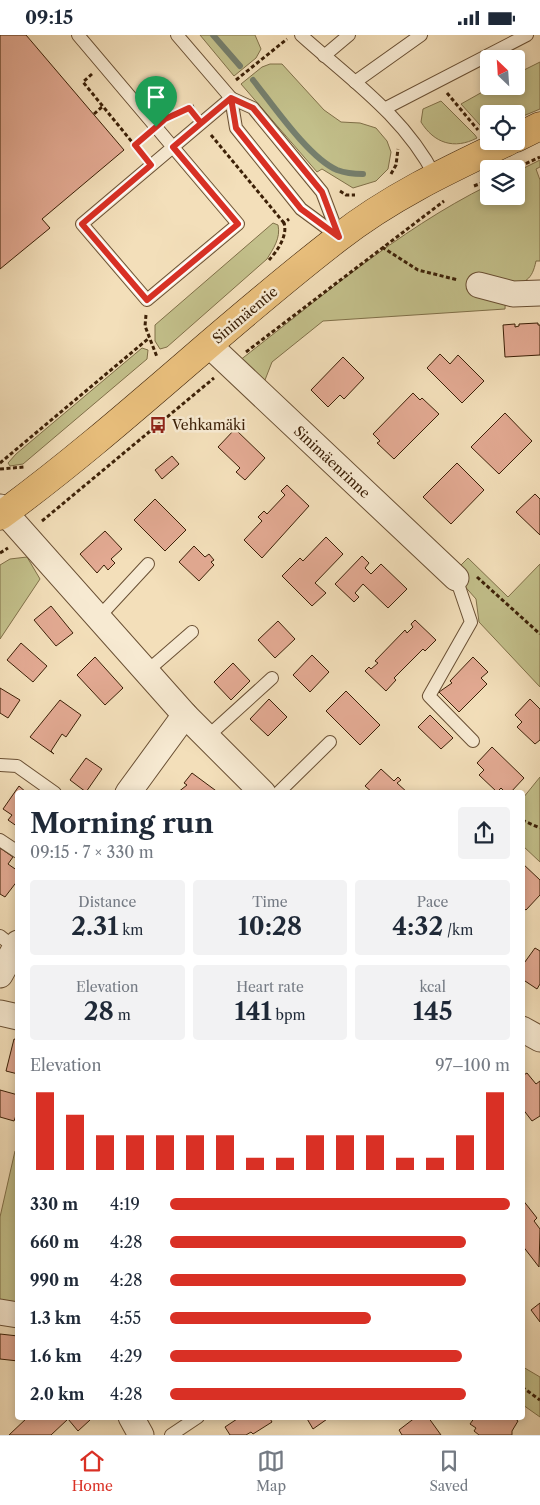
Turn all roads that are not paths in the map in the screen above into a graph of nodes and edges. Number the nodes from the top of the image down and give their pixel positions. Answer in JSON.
{"nodes":[{"id":1,"x":78,"y":35,"type":"edge"},
{"id":2,"x":177,"y":35,"type":"edge"},
{"id":3,"x":302,"y":35,"type":"edge"},
{"id":4,"x":349,"y":35,"type":"edge"},
{"id":5,"x":422,"y":35,"type":"edge"},
{"id":6,"x":527,"y":35,"type":"edge"},
{"id":7,"x":324,"y":56,"type":"junction"},
{"id":8,"x":355,"y":82,"type":"junction"},
{"id":9,"x":227,"y":93,"type":"junction"},
{"id":10,"x":386,"y":108,"type":"junction"},
{"id":11,"x":540,"y":127,"type":"edge"},
{"id":12,"x":525,"y":134,"type":"edge"},
{"id":13,"x":173,"y":147,"type":"junction"},
{"id":14,"x":480,"y":149,"type":"edge"},
{"id":15,"x":435,"y":176,"type":"junction"},
{"id":16,"x":339,"y":237,"type":"junction"},
{"id":17,"x":479,"y":285,"type":"road end"},
{"id":18,"x":540,"y":293,"type":"edge"},
{"id":19,"x":209,"y":345,"type":"junction"},
{"id":20,"x":2,"y":512,"type":"edge"},
{"id":21,"x":148,"y":564,"type":"dead end"},
{"id":22,"x":455,"y":577,"type":"joint"},
{"id":23,"x":98,"y":617,"type":"junction"},
{"id":24,"x":192,"y":632,"type":"dead end"},
{"id":25,"x":146,"y":672,"type":"junction"},
{"id":26,"x":272,"y":678,"type":"dead end"},
{"id":27,"x":184,"y":715,"type":"junction"},
{"id":28,"x":207,"y":737,"type":"junction"},
{"id":29,"x":474,"y":741,"type":"dead end"},
{"id":30,"x":330,"y":742,"type":"dead end"},
{"id":31,"x":0,"y":765,"type":"edge"},
{"id":32,"x":52,"y":790,"type":"edge"},
{"id":33,"x":130,"y":790,"type":"edge"},
{"id":34,"x":260,"y":790,"type":"edge"},
{"id":35,"x":281,"y":790,"type":"edge"},
{"id":36,"x":0,"y":840,"type":"edge"},
{"id":37,"x":15,"y":850,"type":"edge"},
{"id":38,"x":11,"y":942,"type":"edge"},
{"id":39,"x":0,"y":975,"type":"edge"},
{"id":40,"x":0,"y":1013,"type":"edge"},
{"id":41,"x":15,"y":1016,"type":"edge"},
{"id":42,"x":525,"y":1031,"type":"edge"},
{"id":43,"x":540,"y":1039,"type":"edge"},
{"id":44,"x":0,"y":1312,"type":"edge"},
{"id":45,"x":15,"y":1314,"type":"edge"},
{"id":46,"x":134,"y":1420,"type":"edge"},
{"id":47,"x":194,"y":1420,"type":"edge"},
{"id":48,"x":141,"y":1435,"type":"edge"},
{"id":49,"x":171,"y":1435,"type":"edge"}],
"edges":[{"from":1,"to":13,"type":"lane"},
{"from":2,"to":9,"type":"lane"},
{"from":3,"to":7,"type":"lane"},
{"from":4,"to":7,"type":"lane"},
{"from":5,"to":8,"type":"lane"},
{"from":6,"to":10,"type":"lane"},
{"from":7,"to":8,"type":"lane"},
{"from":8,"to":10,"type":"lane"},
{"from":9,"to":13,"type":"lane"},
{"from":9,"to":16,"type":"lane"},
{"from":9,"to":16,"type":"lane"},
{"from":10,"to":15,"type":"lane"},
{"from":11,"to":12,"type":"main road"},
{"from":13,"to":13,"type":"lane"},
{"from":14,"to":15,"type":"main road","name":"Sinimäentie"},
{"from":15,"to":16,"type":"main road","name":"Sinimäentie"},
{"from":16,"to":19,"type":"main road","name":"Sinimäentie"},
{"from":17,"to":18,"type":"street"},
{"from":19,"to":20,"type":"main road","name":"Sinimäentie"},
{"from":19,"to":22,"type":"street","name":"Sinimäenrinne"},
{"from":20,"to":23,"type":"street"},
{"from":21,"to":23,"type":"lane"},
{"from":22,"to":29,"type":"lane"},
{"from":23,"to":25,"type":"street"},
{"from":24,"to":25,"type":"lane"},
{"from":25,"to":27,"type":"street"},
{"from":26,"to":28,"type":"lane"},
{"from":27,"to":28,"type":"street"},
{"from":27,"to":33,"type":"street"},
{"from":28,"to":34,"type":"street"},
{"from":30,"to":35,"type":"lane"},
{"from":31,"to":32,"type":"lane"},
{"from":36,"to":37,"type":"lane"},
{"from":38,"to":39,"type":"street"},
{"from":40,"to":41,"type":"street"},
{"from":42,"to":43,"type":"street"},
{"from":44,"to":45,"type":"street"},
{"from":46,"to":48,"type":"street"},
{"from":47,"to":49,"type":"lane"}]}
